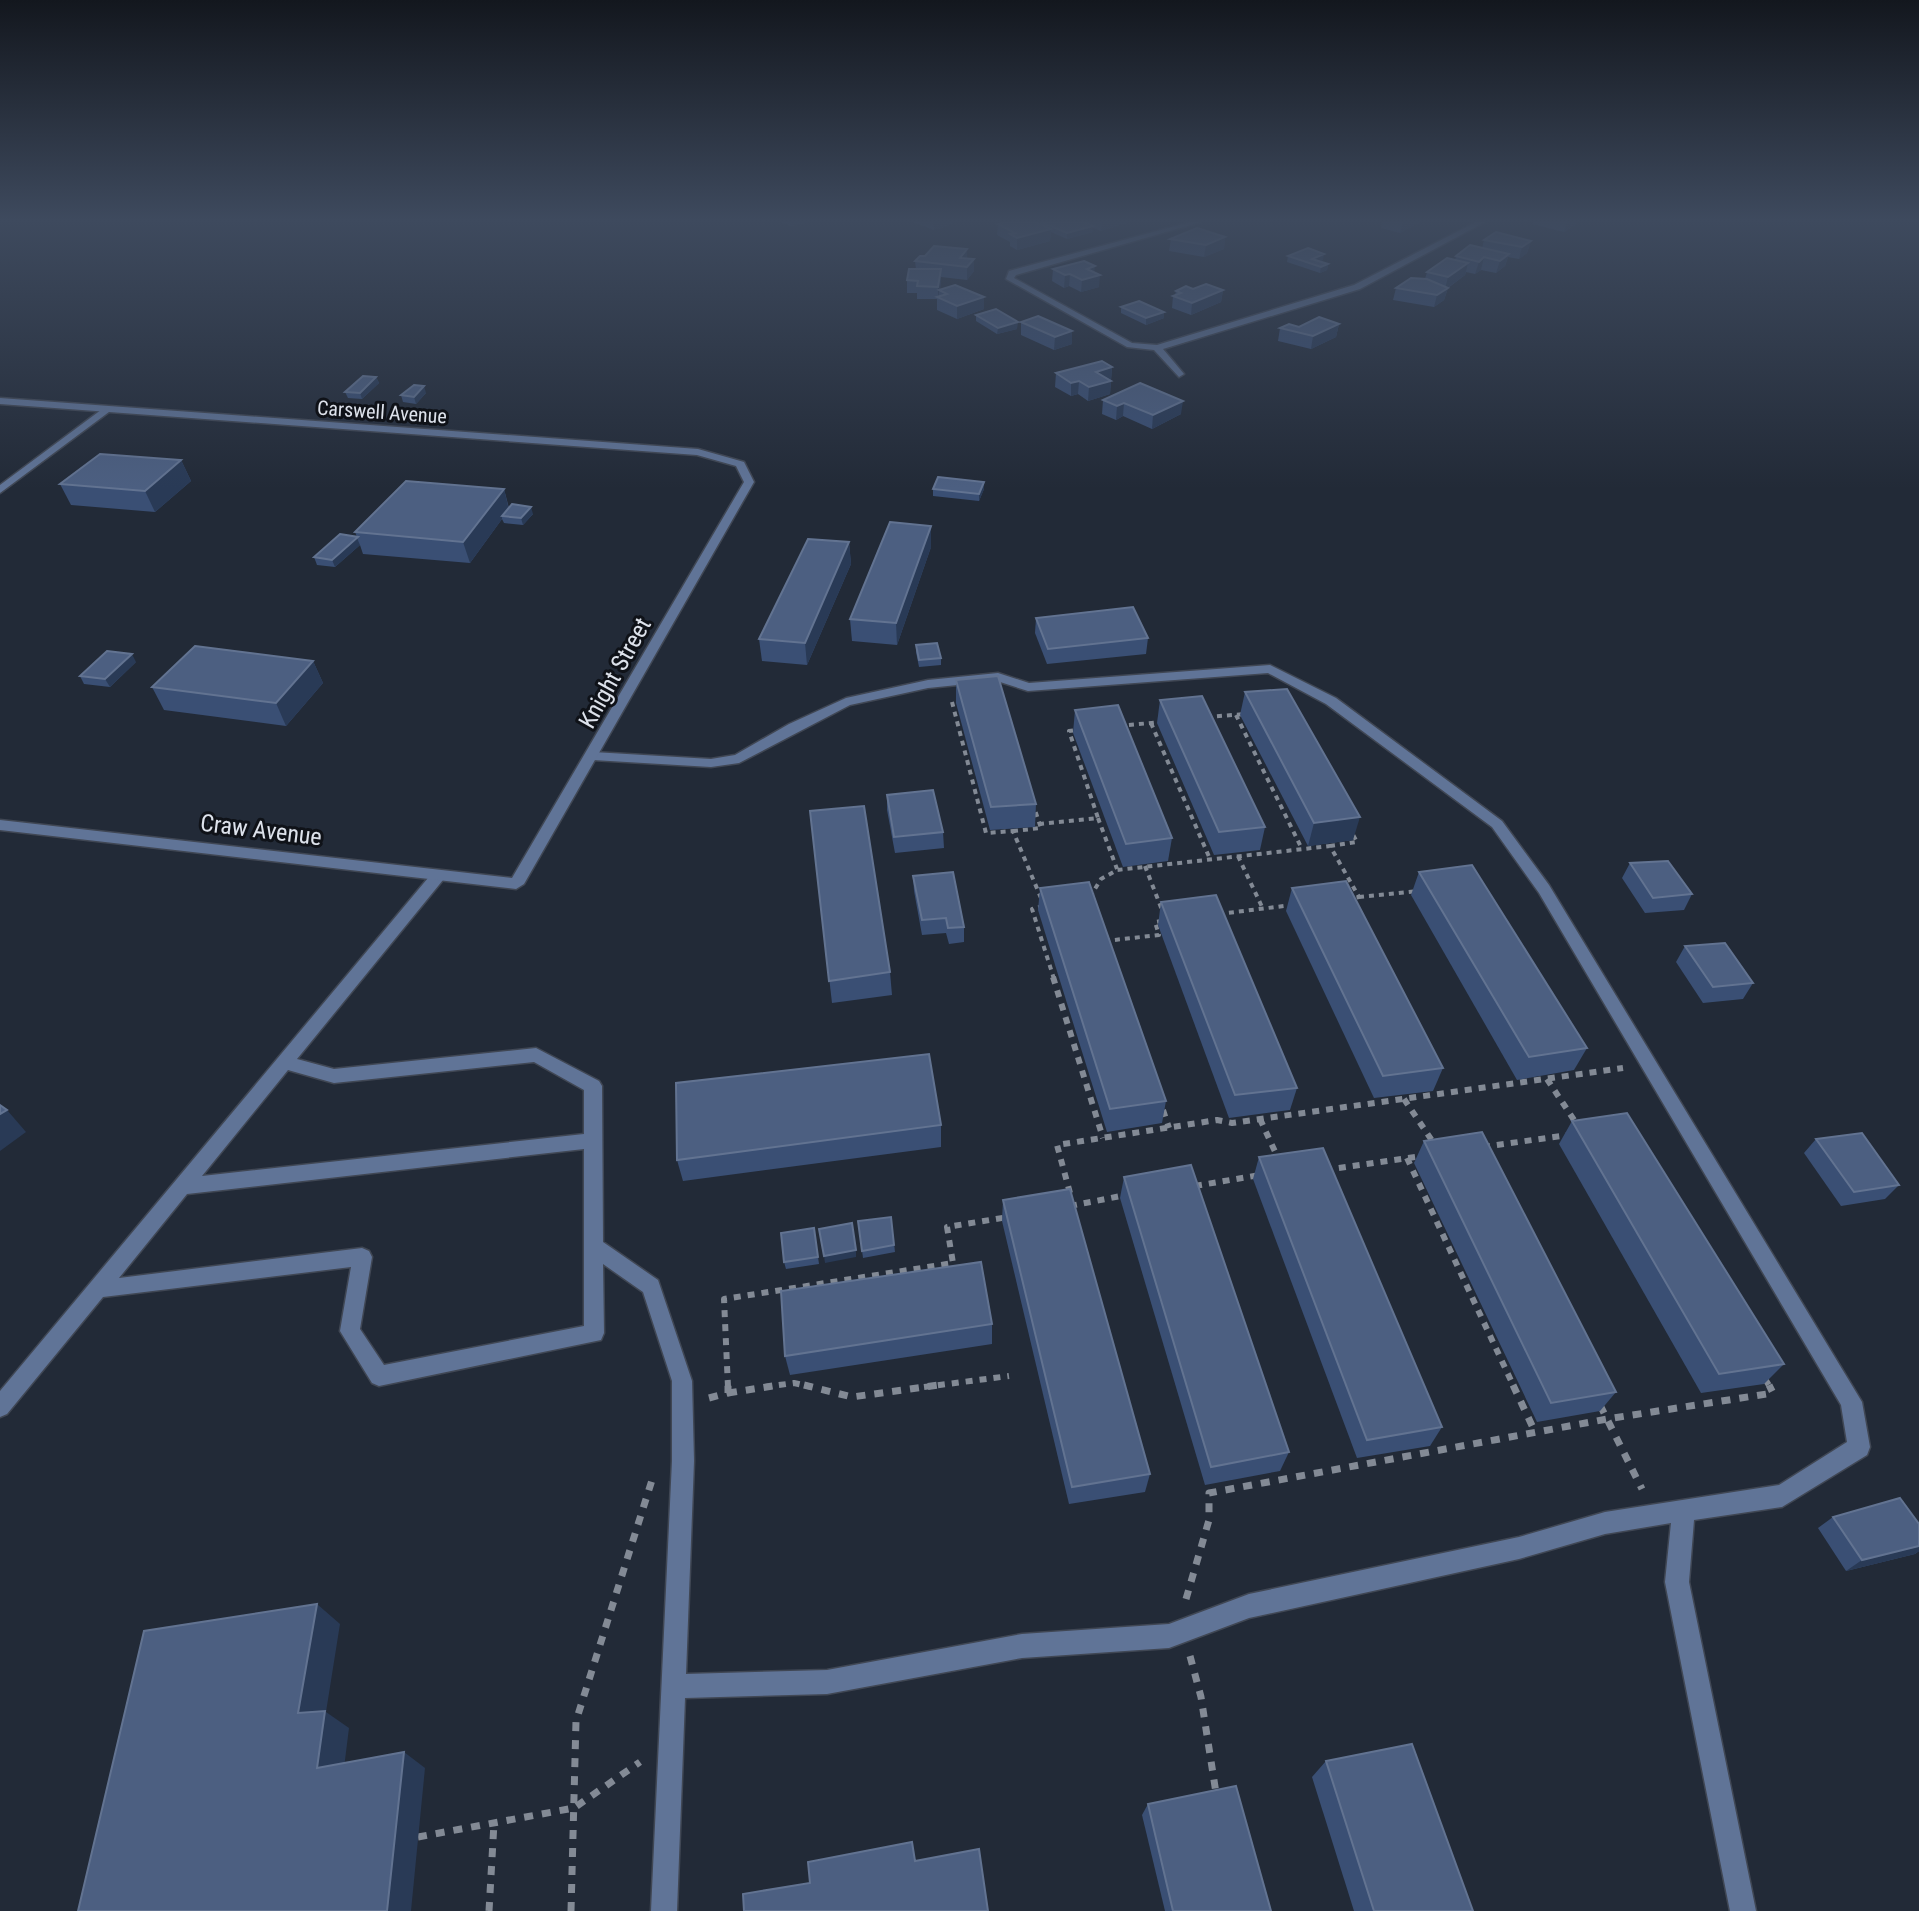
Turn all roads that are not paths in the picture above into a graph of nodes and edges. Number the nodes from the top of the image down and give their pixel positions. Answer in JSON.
{"nodes":[{"id":1,"x":1068,"y":311,"type":"edge"},
{"id":2,"x":1278,"y":311,"type":"edge"},
{"id":3,"x":1157,"y":348,"type":"junction"},
{"id":4,"x":1179,"y":374,"type":"dead end"},
{"id":5,"x":0,"y":401,"type":"edge"},
{"id":6,"x":108,"y":409,"type":"junction"},
{"id":7,"x":749,"y":482,"type":"joint"},
{"id":8,"x":0,"y":490,"type":"edge"},
{"id":9,"x":593,"y":756,"type":"junction"},
{"id":10,"x":0,"y":825,"type":"edge"},
{"id":11,"x":438,"y":876,"type":"junction"},
{"id":12,"x":516,"y":884,"type":"joint"},
{"id":13,"x":283,"y":1062,"type":"junction"},
{"id":14,"x":594,"y":1140,"type":"junction"},
{"id":15,"x":184,"y":1186,"type":"junction"},
{"id":16,"x":594,"y":1246,"type":"junction"},
{"id":17,"x":98,"y":1289,"type":"junction"},
{"id":18,"x":0,"y":1407,"type":"edge"},
{"id":19,"x":1684,"y":1510,"type":"junction"},
{"id":20,"x":673,"y":1686,"type":"junction"},
{"id":21,"x":664,"y":1911,"type":"edge"},
{"id":22,"x":1743,"y":1911,"type":"edge"}],
"edges":[{"from":1,"to":3,"type":"street"},
{"from":2,"to":3,"type":"street"},
{"from":3,"to":4,"type":"street"},
{"from":5,"to":6,"type":"street","name":"Carswell Avenue"},
{"from":6,"to":7,"type":"street","name":"Carswell Avenue"},
{"from":6,"to":8,"type":"street"},
{"from":7,"to":9,"type":"street","name":"Knight Street"},
{"from":9,"to":12,"type":"street","name":"Knight Street"},
{"from":9,"to":19,"type":"street"},
{"from":10,"to":11,"type":"street","name":"Craw Avenue"},
{"from":11,"to":12,"type":"street","name":"Craw Avenue"},
{"from":11,"to":13,"type":"street"},
{"from":13,"to":14,"type":"street"},
{"from":13,"to":15,"type":"street"},
{"from":14,"to":15,"type":"street"},
{"from":14,"to":16,"type":"street"},
{"from":15,"to":17,"type":"street"},
{"from":16,"to":17,"type":"street"},
{"from":16,"to":20,"type":"street"},
{"from":17,"to":18,"type":"street"},
{"from":19,"to":20,"type":"street"},
{"from":19,"to":22,"type":"street"},
{"from":20,"to":21,"type":"street"}]}
